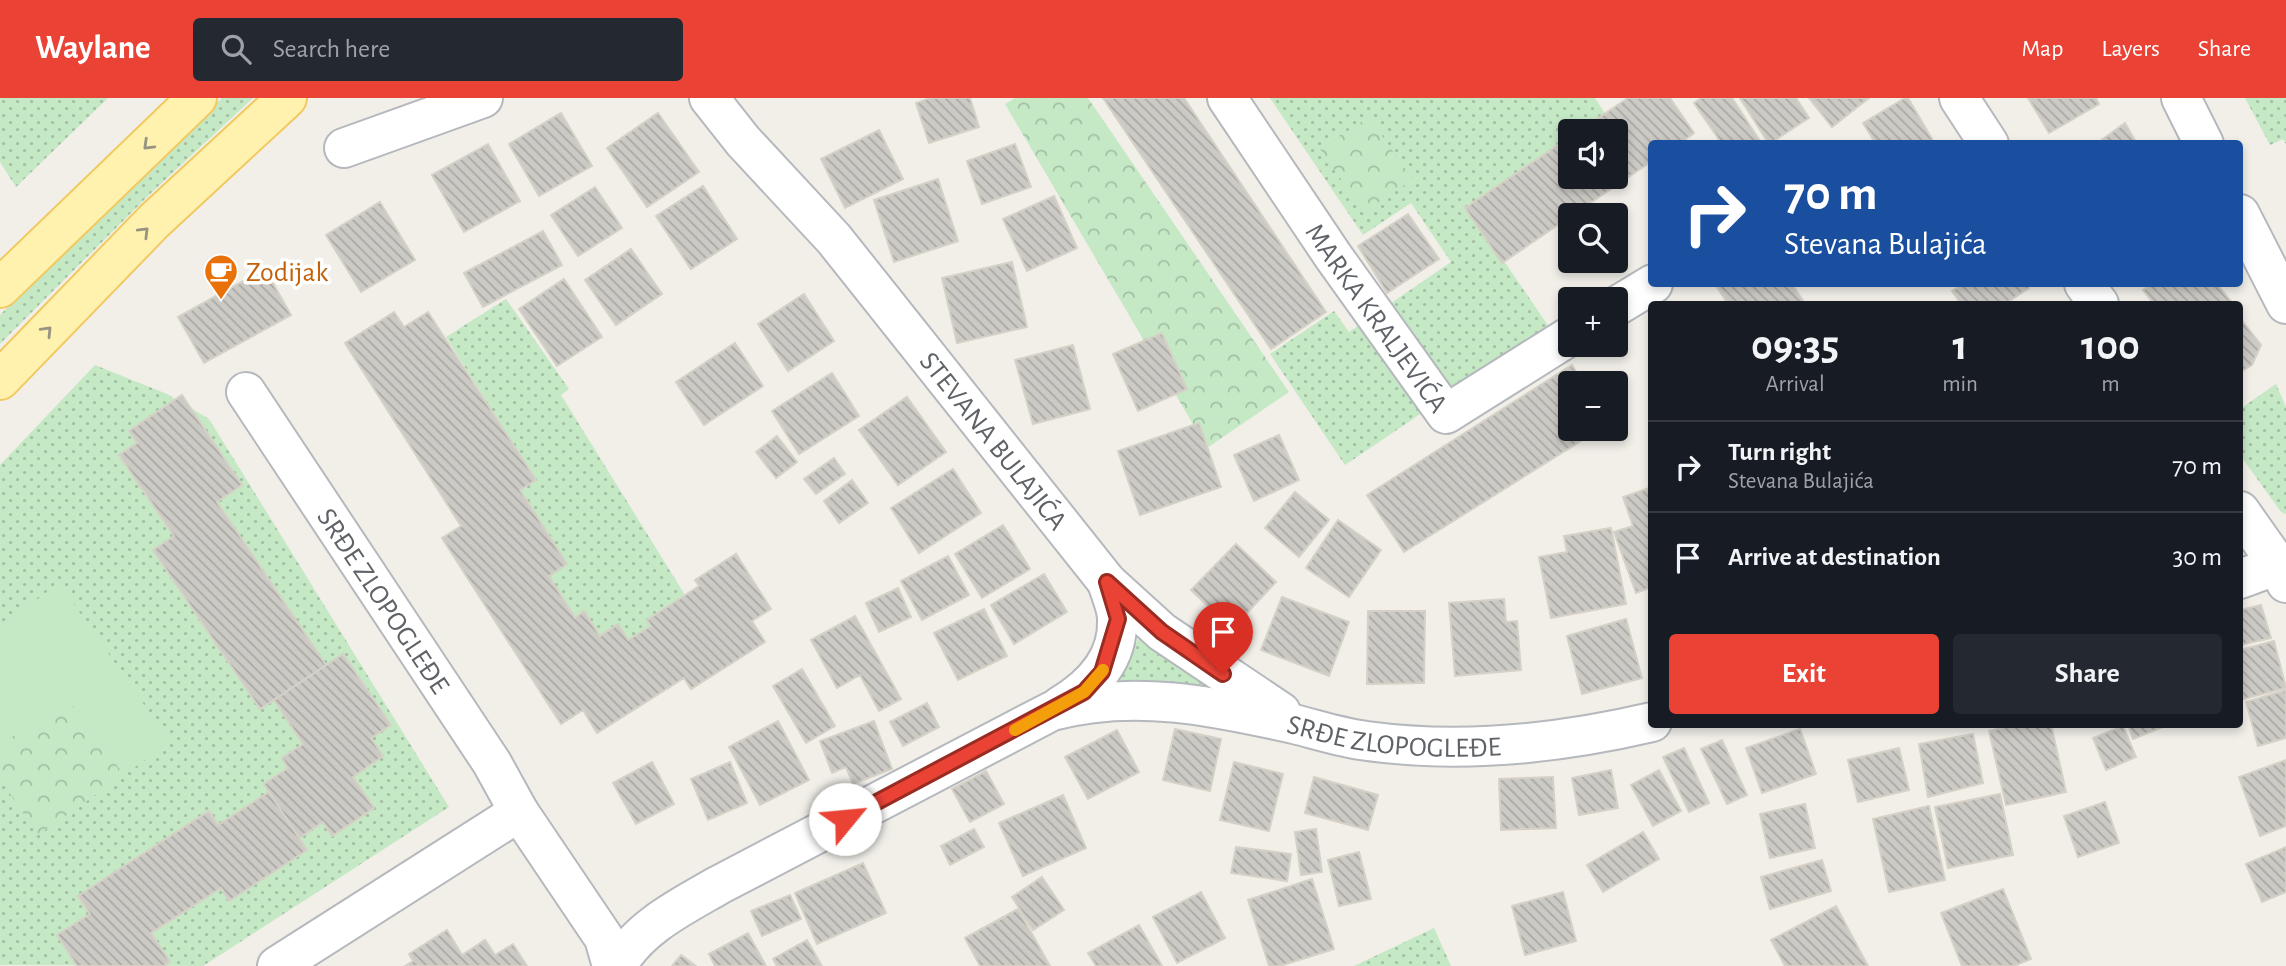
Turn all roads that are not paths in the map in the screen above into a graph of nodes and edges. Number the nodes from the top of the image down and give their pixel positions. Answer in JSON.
{"nodes":[{"id":1,"x":197,"y":98,"type":"edge"},
{"id":2,"x":287,"y":98,"type":"edge"},
{"id":3,"x":483,"y":98,"type":"edge"},
{"id":4,"x":1227,"y":98,"type":"edge"},
{"id":5,"x":1958,"y":98,"type":"edge"},
{"id":6,"x":2181,"y":98,"type":"edge"},
{"id":7,"x":709,"y":102,"type":"edge"},
{"id":8,"x":1986,"y":140,"type":"edge"},
{"id":9,"x":2202,"y":140,"type":"edge"},
{"id":10,"x":344,"y":148,"type":"dead end"},
{"id":11,"x":2243,"y":220,"type":"edge"},
{"id":12,"x":1648,"y":287,"type":"edge"},
{"id":13,"x":0,"y":288,"type":"edge"},
{"id":14,"x":1628,"y":299,"type":"edge"},
{"id":15,"x":2286,"y":303,"type":"edge"},
{"id":16,"x":1558,"y":344,"type":"edge"},
{"id":17,"x":0,"y":380,"type":"edge"},
{"id":18,"x":246,"y":392,"type":"dead end"},
{"id":19,"x":2243,"y":516,"type":"edge"},
{"id":20,"x":2283,"y":570,"type":"edge"},
{"id":21,"x":2243,"y":578,"type":"edge"},
{"id":22,"x":1107,"y":582,"type":"junction"},
{"id":23,"x":1052,"y":711,"type":"junction"},
{"id":24,"x":1648,"y":723,"type":"edge"},
{"id":25,"x":1310,"y":728,"type":"junction"},
{"id":26,"x":519,"y":812,"type":"junction"},
{"id":27,"x":277,"y":966,"type":"edge"},
{"id":28,"x":612,"y":966,"type":"edge"},
{"id":29,"x":618,"y":966,"type":"edge"}],
"edges":[{"from":1,"to":13,"type":"main road","one_way":true},
{"from":17,"to":2,"type":"main road","one_way":true},
{"from":3,"to":10,"type":"street"},
{"from":4,"to":16,"type":"street","name":"MARKA KRALJEVIĆA"},
{"from":5,"to":8,"type":"street"},
{"from":6,"to":9,"type":"street"},
{"from":7,"to":22,"type":"street","name":"STEVANA BULAJIĆA"},
{"from":11,"to":15,"type":"street"},
{"from":12,"to":14,"type":"street"},
{"from":18,"to":26,"type":"street","name":"SRĐE ZLOPOGLEĐE"},
{"from":19,"to":20,"type":"street"},
{"from":20,"to":21,"type":"street"},
{"from":22,"to":23,"type":"street","name":"SRĐE ZLOPOGLEĐE"},
{"from":22,"to":25,"type":"street","name":"STEVANA BULAJIĆA"},
{"from":23,"to":25,"type":"street","name":"SRĐE ZLOPOGLEĐE"},
{"from":23,"to":29,"type":"street","name":"SRĐE ZLOPOGLEĐE"},
{"from":24,"to":25,"type":"street","name":"SRĐE ZLOPOGLEĐE"},
{"from":26,"to":27,"type":"street"},
{"from":26,"to":28,"type":"street","name":"SRĐE ZLOPOGLEĐE"}]}
